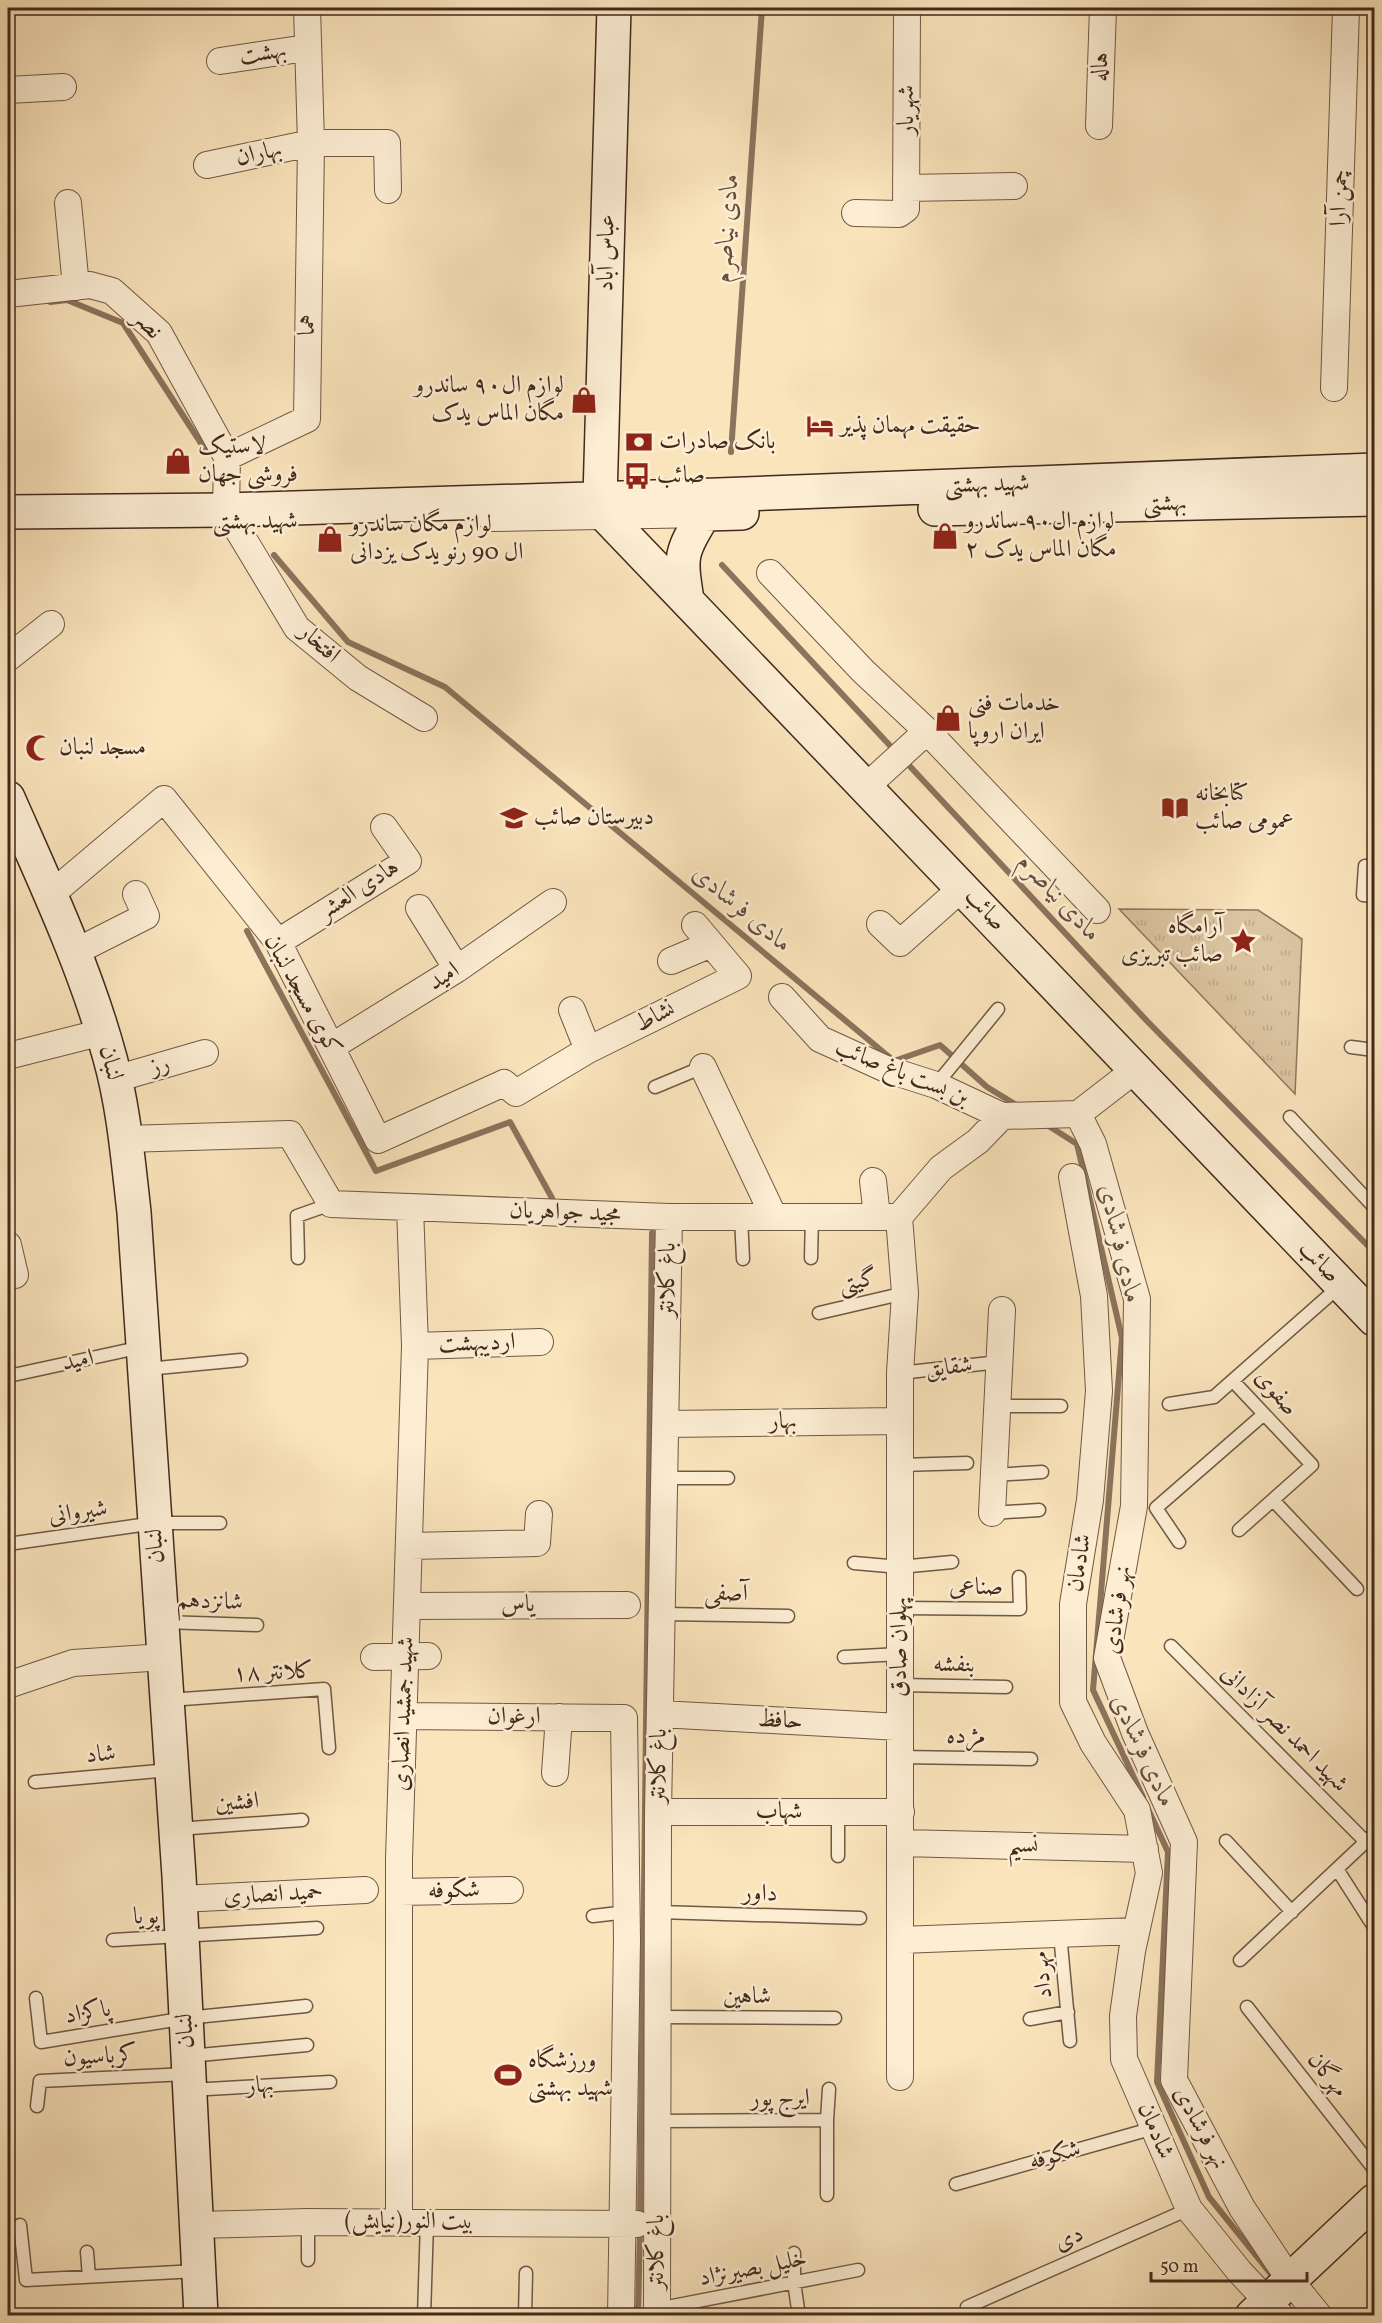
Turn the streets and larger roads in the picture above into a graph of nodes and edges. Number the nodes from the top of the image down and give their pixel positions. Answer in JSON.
{"nodes":[{"id":1,"x":307,"y":8,"type":"edge"},
{"id":2,"x":614,"y":8,"type":"edge"},
{"id":3,"x":907,"y":8,"type":"edge"},
{"id":4,"x":1103,"y":8,"type":"edge"},
{"id":5,"x":1346,"y":8,"type":"edge"},
{"id":6,"x":306,"y":48,"type":"junction"},
{"id":7,"x":220,"y":61,"type":"dead end"},
{"id":8,"x":63,"y":87,"type":"dead end"},
{"id":9,"x":8,"y":90,"type":"edge"},
{"id":10,"x":1100,"y":126,"type":"dead end"},
{"id":11,"x":311,"y":143,"type":"junction"},
{"id":12,"x":207,"y":165,"type":"dead end"},
{"id":13,"x":1014,"y":186,"type":"dead end"},
{"id":14,"x":388,"y":190,"type":"dead end"},
{"id":15,"x":906,"y":200,"type":"junction"},
{"id":16,"x":68,"y":203,"type":"dead end"},
{"id":17,"x":855,"y":213,"type":"dead end"},
{"id":18,"x":76,"y":287,"type":"junction"},
{"id":19,"x":8,"y":294,"type":"edge"},
{"id":20,"x":1334,"y":388,"type":"dead end"},
{"id":21,"x":227,"y":457,"type":"junction"},
{"id":22,"x":1374,"y":470,"type":"edge"},
{"id":23,"x":1374,"y":499,"type":"edge"},
{"id":24,"x":598,"y":510,"type":"junction"},
{"id":25,"x":8,"y":512,"type":"edge"},
{"id":26,"x":704,"y":514,"type":"junction"},
{"id":27,"x":230,"y":516,"type":"junction"},
{"id":28,"x":8,"y":524,"type":"edge"},
{"id":29,"x":770,"y":573,"type":"dead end"},
{"id":30,"x":687,"y":600,"type":"junction"},
{"id":31,"x":51,"y":624,"type":"dead end"},
{"id":32,"x":8,"y":658,"type":"edge"},
{"id":33,"x":424,"y":718,"type":"dead end"},
{"id":34,"x":922,"y":735,"type":"junction"},
{"id":35,"x":867,"y":786,"type":"junction"},
{"id":36,"x":8,"y":798,"type":"edge"},
{"id":37,"x":384,"y":827,"type":"dead end"},
{"id":38,"x":963,"y":887,"type":"junction"},
{"id":39,"x":136,"y":894,"type":"dead end"},
{"id":40,"x":49,"y":896,"type":"junction"},
{"id":41,"x":553,"y":902,"type":"dead end"},
{"id":42,"x":419,"y":908,"type":"dead end"},
{"id":43,"x":1096,"y":910,"type":"dead end"},
{"id":44,"x":880,"y":924,"type":"dead end"},
{"id":45,"x":278,"y":942,"type":"junction"},
{"id":46,"x":73,"y":953,"type":"junction"},
{"id":47,"x":671,"y":961,"type":"dead end"},
{"id":48,"x":457,"y":969,"type":"junction"},
{"id":49,"x":782,"y":997,"type":"dead end"},
{"id":50,"x":572,"y":1010,"type":"dead end"},
{"id":51,"x":103,"y":1032,"type":"junction"},
{"id":52,"x":331,"y":1047,"type":"junction"},
{"id":53,"x":588,"y":1050,"type":"junction"},
{"id":54,"x":205,"y":1053,"type":"dead end"},
{"id":55,"x":8,"y":1056,"type":"edge"},
{"id":56,"x":703,"y":1067,"type":"road end"},
{"id":57,"x":1135,"y":1070,"type":"junction"},
{"id":58,"x":115,"y":1079,"type":"junction"},
{"id":59,"x":516,"y":1093,"type":"joint"},
{"id":60,"x":1078,"y":1114,"type":"junction"},
{"id":61,"x":1002,"y":1116,"type":"junction"},
{"id":62,"x":126,"y":1138,"type":"junction"},
{"id":63,"x":1072,"y":1177,"type":"dead end"},
{"id":64,"x":873,"y":1181,"type":"dead end"},
{"id":65,"x":410,"y":1207,"type":"junction"},
{"id":66,"x":669,"y":1217,"type":"junction"},
{"id":67,"x":774,"y":1217,"type":"junction"},
{"id":68,"x":888,"y":1217,"type":"junction"},
{"id":69,"x":8,"y":1245,"type":"edge"},
{"id":70,"x":8,"y":1276,"type":"edge"},
{"id":71,"x":1002,"y":1310,"type":"dead end"},
{"id":72,"x":1374,"y":1319,"type":"edge"},
{"id":73,"x":540,"y":1341,"type":"dead end"},
{"id":74,"x":415,"y":1346,"type":"junction"},
{"id":75,"x":900,"y":1421,"type":"junction"},
{"id":76,"x":667,"y":1424,"type":"junction"},
{"id":77,"x":539,"y":1514,"type":"dead end"},
{"id":78,"x":992,"y":1514,"type":"road end"},
{"id":79,"x":410,"y":1546,"type":"junction"},
{"id":80,"x":627,"y":1605,"type":"dead end"},
{"id":81,"x":408,"y":1606,"type":"junction"},
{"id":82,"x":164,"y":1656,"type":"junction"},
{"id":83,"x":374,"y":1657,"type":"dead end"},
{"id":84,"x":418,"y":1657,"type":"junction"},
{"id":85,"x":8,"y":1685,"type":"edge"},
{"id":86,"x":660,"y":1714,"type":"junction"},
{"id":87,"x":405,"y":1716,"type":"junction"},
{"id":88,"x":559,"y":1718,"type":"junction"},
{"id":89,"x":624,"y":1718,"type":"joint"},
{"id":90,"x":900,"y":1727,"type":"junction"},
{"id":91,"x":555,"y":1773,"type":"dead end"},
{"id":92,"x":658,"y":1812,"type":"junction"},
{"id":93,"x":901,"y":1812,"type":"junction"},
{"id":94,"x":901,"y":1844,"type":"junction"},
{"id":95,"x":1145,"y":1849,"type":"junction"},
{"id":96,"x":365,"y":1890,"type":"dead end"},
{"id":97,"x":510,"y":1890,"type":"dead end"},
{"id":98,"x":399,"y":1892,"type":"junction"},
{"id":99,"x":180,"y":1899,"type":"junction"},
{"id":100,"x":1136,"y":1931,"type":"junction"},
{"id":101,"x":901,"y":1940,"type":"junction"},
{"id":102,"x":900,"y":2077,"type":"dead end"},
{"id":103,"x":624,"y":2121,"type":"junction"},
{"id":104,"x":659,"y":2121,"type":"junction"},
{"id":105,"x":1374,"y":2200,"type":"edge"},
{"id":106,"x":399,"y":2222,"type":"junction"},
{"id":107,"x":622,"y":2223,"type":"junction"},
{"id":108,"x":196,"y":2225,"type":"junction"},
{"id":109,"x":656,"y":2225,"type":"junction"},
{"id":110,"x":1276,"y":2298,"type":"edge"},
{"id":111,"x":657,"y":2312,"type":"edge"},
{"id":112,"x":201,"y":2316,"type":"edge"},
{"id":113,"x":621,"y":2316,"type":"edge"},
{"id":114,"x":1319,"y":2316,"type":"edge"}],
"edges":[{"from":1,"to":6,"type":"street"},
{"from":2,"to":24,"type":"main road","name":"عباس آباد"},
{"from":3,"to":15,"type":"street","name":"شهریار"},
{"from":4,"to":10,"type":"street","name":"هاله"},
{"from":5,"to":20,"type":"street","name":"چمن آرا"},
{"from":6,"to":7,"type":"street","name":"بهشت"},
{"from":6,"to":11,"type":"street"},
{"from":8,"to":9,"type":"street"},
{"from":11,"to":12,"type":"street","name":"بهاران"},
{"from":11,"to":14,"type":"street"},
{"from":11,"to":21,"type":"street","name":"هما"},
{"from":13,"to":15,"type":"street"},
{"from":15,"to":17,"type":"street"},
{"from":16,"to":18,"type":"street"},
{"from":18,"to":19,"type":"street","name":"نصر"},
{"from":18,"to":21,"type":"street","name":"نصر"},
{"from":21,"to":27,"type":"street"},
{"from":22,"to":24,"type":"main road","name":"شهید بهشتی"},
{"from":23,"to":26,"type":"main road","name":"بهشتی"},
{"from":24,"to":26,"type":"street"},
{"from":24,"to":27,"type":"main road","name":"شهید بهشتی"},
{"from":24,"to":30,"type":"main road","name":"صائب"},
{"from":25,"to":27,"type":"main road","name":"شهید بهشتی"},
{"from":26,"to":30,"type":"main road"},
{"from":27,"to":28,"type":"street","name":"شهید بهشتی"},
{"from":27,"to":33,"type":"street","name":"افتخار"},
{"from":29,"to":34,"type":"street"},
{"from":30,"to":35,"type":"main road","name":"صائب"},
{"from":31,"to":32,"type":"street"},
{"from":34,"to":35,"type":"street"},
{"from":34,"to":43,"type":"street"},
{"from":35,"to":38,"type":"main road","name":"صائب"},
{"from":36,"to":40,"type":"main road","name":"لنبان"},
{"from":37,"to":45,"type":"street","name":"هادی العشر"},
{"from":38,"to":44,"type":"street"},
{"from":38,"to":57,"type":"main road","name":"صائب"},
{"from":39,"to":46,"type":"street"},
{"from":40,"to":45,"type":"street","name":"کوی مسجد لنبان"},
{"from":40,"to":46,"type":"main road","name":"لنبان"},
{"from":41,"to":48,"type":"street","name":"امید"},
{"from":42,"to":48,"type":"street"},
{"from":45,"to":52,"type":"street","name":"کوی مسجد لنبان"},
{"from":46,"to":51,"type":"main road","name":"لنبان"},
{"from":47,"to":53,"type":"street","name":"نشاط"},
{"from":48,"to":52,"type":"street","name":"امید"},
{"from":49,"to":61,"type":"street","name":"بن بست باغ صائب"},
{"from":50,"to":53,"type":"street"},
{"from":51,"to":55,"type":"street"},
{"from":51,"to":58,"type":"main road","name":"لنبان"},
{"from":52,"to":59,"type":"street","name":"کوی مسجد لنبان"},
{"from":53,"to":59,"type":"street","name":"نشاط"},
{"from":54,"to":58,"type":"street","name":"رز"},
{"from":56,"to":67,"type":"street"},
{"from":57,"to":60,"type":"street"},
{"from":57,"to":72,"type":"main road","name":"صائب"},
{"from":58,"to":62,"type":"main road","name":"لنبان"},
{"from":60,"to":61,"type":"street"},
{"from":60,"to":110,"type":"street","name":"نهر فرشادی"},
{"from":61,"to":68,"type":"street"},
{"from":62,"to":65,"type":"street","name":"مجید جواهریان"},
{"from":62,"to":82,"type":"main road","name":"لنبان"},
{"from":63,"to":95,"type":"street","name":"شادمان"},
{"from":64,"to":68,"type":"street","name":"پهلوان صادق"},
{"from":65,"to":66,"type":"street","name":"مجید جواهریان"},
{"from":65,"to":74,"type":"street","name":"شهید جمشید انصاری"},
{"from":66,"to":67,"type":"street","name":"مجید جواهریان"},
{"from":66,"to":76,"type":"street","name":"باغ کلانتر"},
{"from":67,"to":68,"type":"street","name":"مجید جواهریان"},
{"from":68,"to":75,"type":"street","name":"پهلوان صادق"},
{"from":69,"to":70,"type":"street"},
{"from":71,"to":78,"type":"street","name":"شقایق"},
{"from":73,"to":74,"type":"street","name":"اردیبهشت"},
{"from":74,"to":79,"type":"street","name":"شهید جمشید انصاری"},
{"from":75,"to":76,"type":"street","name":"بهار"},
{"from":75,"to":90,"type":"street","name":"پهلوان صادق"},
{"from":76,"to":86,"type":"street","name":"باغ کلانتر"},
{"from":77,"to":79,"type":"street"},
{"from":79,"to":81,"type":"street","name":"شهید جمشید انصاری"},
{"from":80,"to":81,"type":"street","name":"یاس"},
{"from":81,"to":84,"type":"street","name":"شهید جمشید انصاری"},
{"from":82,"to":85,"type":"street"},
{"from":82,"to":99,"type":"main road","name":"لنبان"},
{"from":83,"to":84,"type":"street"},
{"from":84,"to":87,"type":"street","name":"شهید جمشید انصاری"},
{"from":86,"to":90,"type":"street","name":"حافظ"},
{"from":86,"to":92,"type":"street","name":"باغ کلانتر"},
{"from":87,"to":88,"type":"street","name":"ارغوان"},
{"from":87,"to":98,"type":"street","name":"شهید جمشید انصاری"},
{"from":88,"to":89,"type":"street","name":"ارغوان"},
{"from":88,"to":91,"type":"street"},
{"from":89,"to":103,"type":"street","name":"باغ کلانتر"},
{"from":90,"to":93,"type":"street","name":"پهلوان صادق"},
{"from":92,"to":93,"type":"street","name":"شهاب"},
{"from":92,"to":104,"type":"street","name":"باغ کلانتر"},
{"from":93,"to":94,"type":"street","name":"پهلوان صادق"},
{"from":94,"to":95,"type":"street","name":"نسیم"},
{"from":94,"to":101,"type":"street","name":"پهلوان صادق"},
{"from":95,"to":100,"type":"street","name":"شادمان"},
{"from":96,"to":99,"type":"street","name":"حمید انصاری"},
{"from":97,"to":98,"type":"street","name":"شکوفه"},
{"from":98,"to":106,"type":"street","name":"شهید جمشید انصاری"},
{"from":99,"to":108,"type":"main road","name":"لنبان"},
{"from":100,"to":101,"type":"street"},
{"from":100,"to":110,"type":"street","name":"شادمان"},
{"from":101,"to":102,"type":"street","name":"پهلوان صادق"},
{"from":103,"to":104,"type":"street"},
{"from":103,"to":107,"type":"street","name":"باغ کلانتر"},
{"from":104,"to":109,"type":"street","name":"باغ کلانتر"},
{"from":105,"to":110,"type":"main road"},
{"from":106,"to":107,"type":"street","name":"بیت النور(نیایش)"},
{"from":106,"to":108,"type":"street","name":"بیت النور(نیایش)"},
{"from":107,"to":109,"type":"street","name":"بیت النور(نیایش)"},
{"from":107,"to":113,"type":"street","name":"باغ کلانتر"},
{"from":108,"to":112,"type":"main road","name":"لنبان"},
{"from":109,"to":111,"type":"street","name":"باغ کلانتر"},
{"from":110,"to":114,"type":"street","name":"نهر فرشادی"}]}
